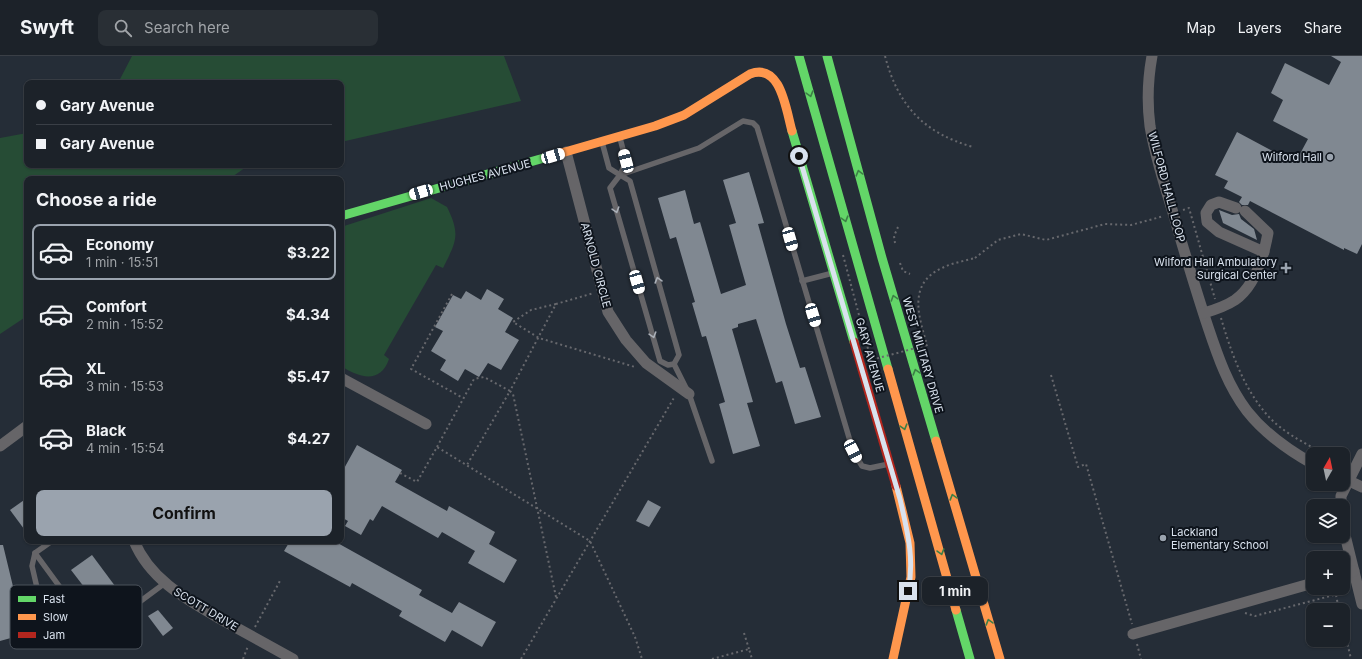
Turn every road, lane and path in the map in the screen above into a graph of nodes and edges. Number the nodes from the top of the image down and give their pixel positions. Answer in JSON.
{"nodes":[{"id":1,"x":799,"y":56,"type":"edge"},
{"id":2,"x":827,"y":56,"type":"edge"},
{"id":3,"x":885,"y":56,"type":"edge"},
{"id":4,"x":1152,"y":56,"type":"edge"},
{"id":5,"x":758,"y":71,"type":"joint"},
{"id":6,"x":620,"y":137,"type":"junction"},
{"id":7,"x":602,"y":142,"type":"junction"},
{"id":8,"x":973,"y":147,"type":"dead end"},
{"id":9,"x":566,"y":152,"type":"junction"},
{"id":10,"x":620,"y":175,"type":"junction"},
{"id":11,"x":344,"y":215,"type":"edge"},
{"id":12,"x":898,"y":227,"type":"dead end"},
{"id":13,"x":1046,"y":240,"type":"dead end"},
{"id":14,"x":895,"y":243,"type":"dead end"},
{"id":15,"x":1264,"y":252,"type":"junction"},
{"id":16,"x":843,"y":255,"type":"dead end"},
{"id":17,"x":900,"y":263,"type":"dead end"},
{"id":18,"x":834,"y":273,"type":"junction"},
{"id":19,"x":910,"y":274,"type":"dead end"},
{"id":20,"x":802,"y":281,"type":"junction"},
{"id":21,"x":602,"y":291,"type":"junction"},
{"id":22,"x":452,"y":294,"type":"dead end"},
{"id":23,"x":556,"y":304,"type":"junction"},
{"id":24,"x":1204,"y":313,"type":"junction"},
{"id":25,"x":539,"y":338,"type":"junction"},
{"id":26,"x":659,"y":355,"type":"junction"},
{"id":27,"x":674,"y":364,"type":"junction"},
{"id":28,"x":652,"y":367,"type":"junction"},
{"id":29,"x":1051,"y":375,"type":"dead end"},
{"id":30,"x":344,"y":380,"type":"edge"},
{"id":31,"x":510,"y":391,"type":"junction"},
{"id":32,"x":689,"y":394,"type":"junction"},
{"id":33,"x":675,"y":395,"type":"dead end"},
{"id":34,"x":463,"y":398,"type":"junction"},
{"id":35,"x":426,"y":424,"type":"dead end"},
{"id":36,"x":24,"y":428,"type":"edge"},
{"id":37,"x":0,"y":446,"type":"edge"},
{"id":38,"x":437,"y":447,"type":"junction"},
{"id":39,"x":1362,"y":454,"type":"edge"},
{"id":40,"x":1306,"y":460,"type":"edge"},
{"id":41,"x":712,"y":461,"type":"dead end"},
{"id":42,"x":890,"y":464,"type":"junction"},
{"id":43,"x":467,"y":465,"type":"junction"},
{"id":44,"x":1350,"y":472,"type":"edge"},
{"id":45,"x":400,"y":473,"type":"dead end"},
{"id":46,"x":1350,"y":481,"type":"edge"},
{"id":47,"x":1362,"y":487,"type":"edge"},
{"id":48,"x":537,"y":509,"type":"junction"},
{"id":49,"x":590,"y":541,"type":"junction"},
{"id":50,"x":48,"y":544,"type":"edge"},
{"id":51,"x":136,"y":544,"type":"edge"},
{"id":52,"x":35,"y":553,"type":"junction"},
{"id":53,"x":1350,"y":576,"type":"edge"},
{"id":54,"x":281,"y":578,"type":"dead end"},
{"id":55,"x":165,"y":584,"type":"junction"},
{"id":56,"x":36,"y":585,"type":"edge"},
{"id":57,"x":58,"y":585,"type":"edge"},
{"id":58,"x":1306,"y":585,"type":"edge"},
{"id":59,"x":1358,"y":589,"type":"junction"},
{"id":60,"x":1350,"y":591,"type":"edge"},
{"id":61,"x":1336,"y":595,"type":"joint"},
{"id":62,"x":556,"y":597,"type":"junction"},
{"id":63,"x":142,"y":601,"type":"edge"},
{"id":64,"x":1338,"y":603,"type":"edge"},
{"id":65,"x":1362,"y":604,"type":"edge"},
{"id":66,"x":1242,"y":612,"type":"dead end"},
{"id":67,"x":744,"y":633,"type":"dead end"},
{"id":68,"x":1134,"y":634,"type":"junction"},
{"id":69,"x":252,"y":636,"type":"junction"},
{"id":70,"x":1348,"y":647,"type":"edge"},
{"id":71,"x":749,"y":649,"type":"junction"},
{"id":72,"x":243,"y":659,"type":"edge"},
{"id":73,"x":293,"y":659,"type":"edge"},
{"id":74,"x":521,"y":659,"type":"edge"},
{"id":75,"x":642,"y":659,"type":"edge"},
{"id":76,"x":712,"y":659,"type":"edge"},
{"id":77,"x":752,"y":659,"type":"edge"},
{"id":78,"x":893,"y":659,"type":"edge"},
{"id":79,"x":970,"y":659,"type":"edge"},
{"id":80,"x":1000,"y":659,"type":"edge"},
{"id":81,"x":1142,"y":659,"type":"edge"},
{"id":82,"x":1351,"y":659,"type":"edge"}],
"edges":[{"from":1,"to":79,"type":"main road","one_way":true},
{"from":80,"to":2,"type":"main road","name":"WEST MILITARY DRIVE","one_way":true},
{"from":3,"to":8,"type":"path"},
{"from":4,"to":24,"type":"street","name":"WILFORD HALL LOOP"},
{"from":5,"to":6,"type":"main road","name":"HUGHES AVENUE"},
{"from":5,"to":18,"type":"main road","name":"GARY AVENUE"},
{"from":6,"to":7,"type":"main road","name":"HUGHES AVENUE"},
{"from":6,"to":10,"type":"lane"},
{"from":7,"to":9,"type":"main road","name":"HUGHES AVENUE"},
{"from":7,"to":10,"type":"lane"},
{"from":9,"to":11,"type":"main road","name":"HUGHES AVENUE"},
{"from":9,"to":21,"type":"street","name":"ARNOLD CIRCLE"},
{"from":10,"to":20,"type":"lane"},
{"from":10,"to":26,"type":"lane","one_way":true},
{"from":27,"to":10,"type":"lane","one_way":true},
{"from":12,"to":14,"type":"path"},
{"from":13,"to":16,"type":"path","bridge":true},
{"from":15,"to":15,"type":"street"},
{"from":15,"to":24,"type":"street"},
{"from":17,"to":19,"type":"path"},
{"from":18,"to":20,"type":"lane"},
{"from":18,"to":42,"type":"main road","name":"GARY AVENUE"},
{"from":20,"to":42,"type":"lane"},
{"from":21,"to":23,"type":"path"},
{"from":21,"to":28,"type":"street","name":"ARNOLD CIRCLE"},
{"from":22,"to":34,"type":"path"},
{"from":23,"to":25,"type":"path"},
{"from":23,"to":25,"type":"path"},
{"from":24,"to":40,"type":"street","name":"WILFORD HALL LOOP"},
{"from":25,"to":28,"type":"path"},
{"from":25,"to":31,"type":"path"},
{"from":26,"to":27,"type":"lane"},
{"from":26,"to":28,"type":"lane"},
{"from":27,"to":32,"type":"lane"},
{"from":28,"to":32,"type":"street","name":"ARNOLD CIRCLE"},
{"from":29,"to":68,"type":"path"},
{"from":30,"to":35,"type":"street"},
{"from":31,"to":34,"type":"path"},
{"from":31,"to":43,"type":"path"},
{"from":31,"to":48,"type":"path"},
{"from":32,"to":41,"type":"lane"},
{"from":33,"to":49,"type":"path"},
{"from":34,"to":38,"type":"path"},
{"from":36,"to":37,"type":"street"},
{"from":38,"to":43,"type":"path"},
{"from":38,"to":45,"type":"path"},
{"from":39,"to":44,"type":"street"},
{"from":42,"to":78,"type":"main road","name":"GARY AVENUE"},
{"from":43,"to":48,"type":"path"},
{"from":46,"to":47,"type":"street"},
{"from":48,"to":49,"type":"path"},
{"from":48,"to":62,"type":"path"},
{"from":49,"to":62,"type":"path"},
{"from":49,"to":75,"type":"path"},
{"from":50,"to":52,"type":"lane"},
{"from":51,"to":55,"type":"street","name":"SCOTT DRIVE"},
{"from":52,"to":56,"type":"lane"},
{"from":52,"to":57,"type":"lane"},
{"from":53,"to":59,"type":"street"},
{"from":54,"to":69,"type":"path"},
{"from":55,"to":63,"type":"lane"},
{"from":55,"to":69,"type":"street","name":"SCOTT DRIVE"},
{"from":58,"to":68,"type":"street"},
{"from":59,"to":60,"type":"path"},
{"from":59,"to":65,"type":"street"},
{"from":61,"to":64,"type":"path"},
{"from":61,"to":66,"type":"path"},
{"from":62,"to":74,"type":"path"},
{"from":67,"to":71,"type":"path"},
{"from":68,"to":81,"type":"path"},
{"from":69,"to":72,"type":"path"},
{"from":69,"to":73,"type":"street","name":"SCOTT DRIVE"},
{"from":70,"to":82,"type":"path"},
{"from":71,"to":76,"type":"path"},
{"from":71,"to":77,"type":"path"}]}
